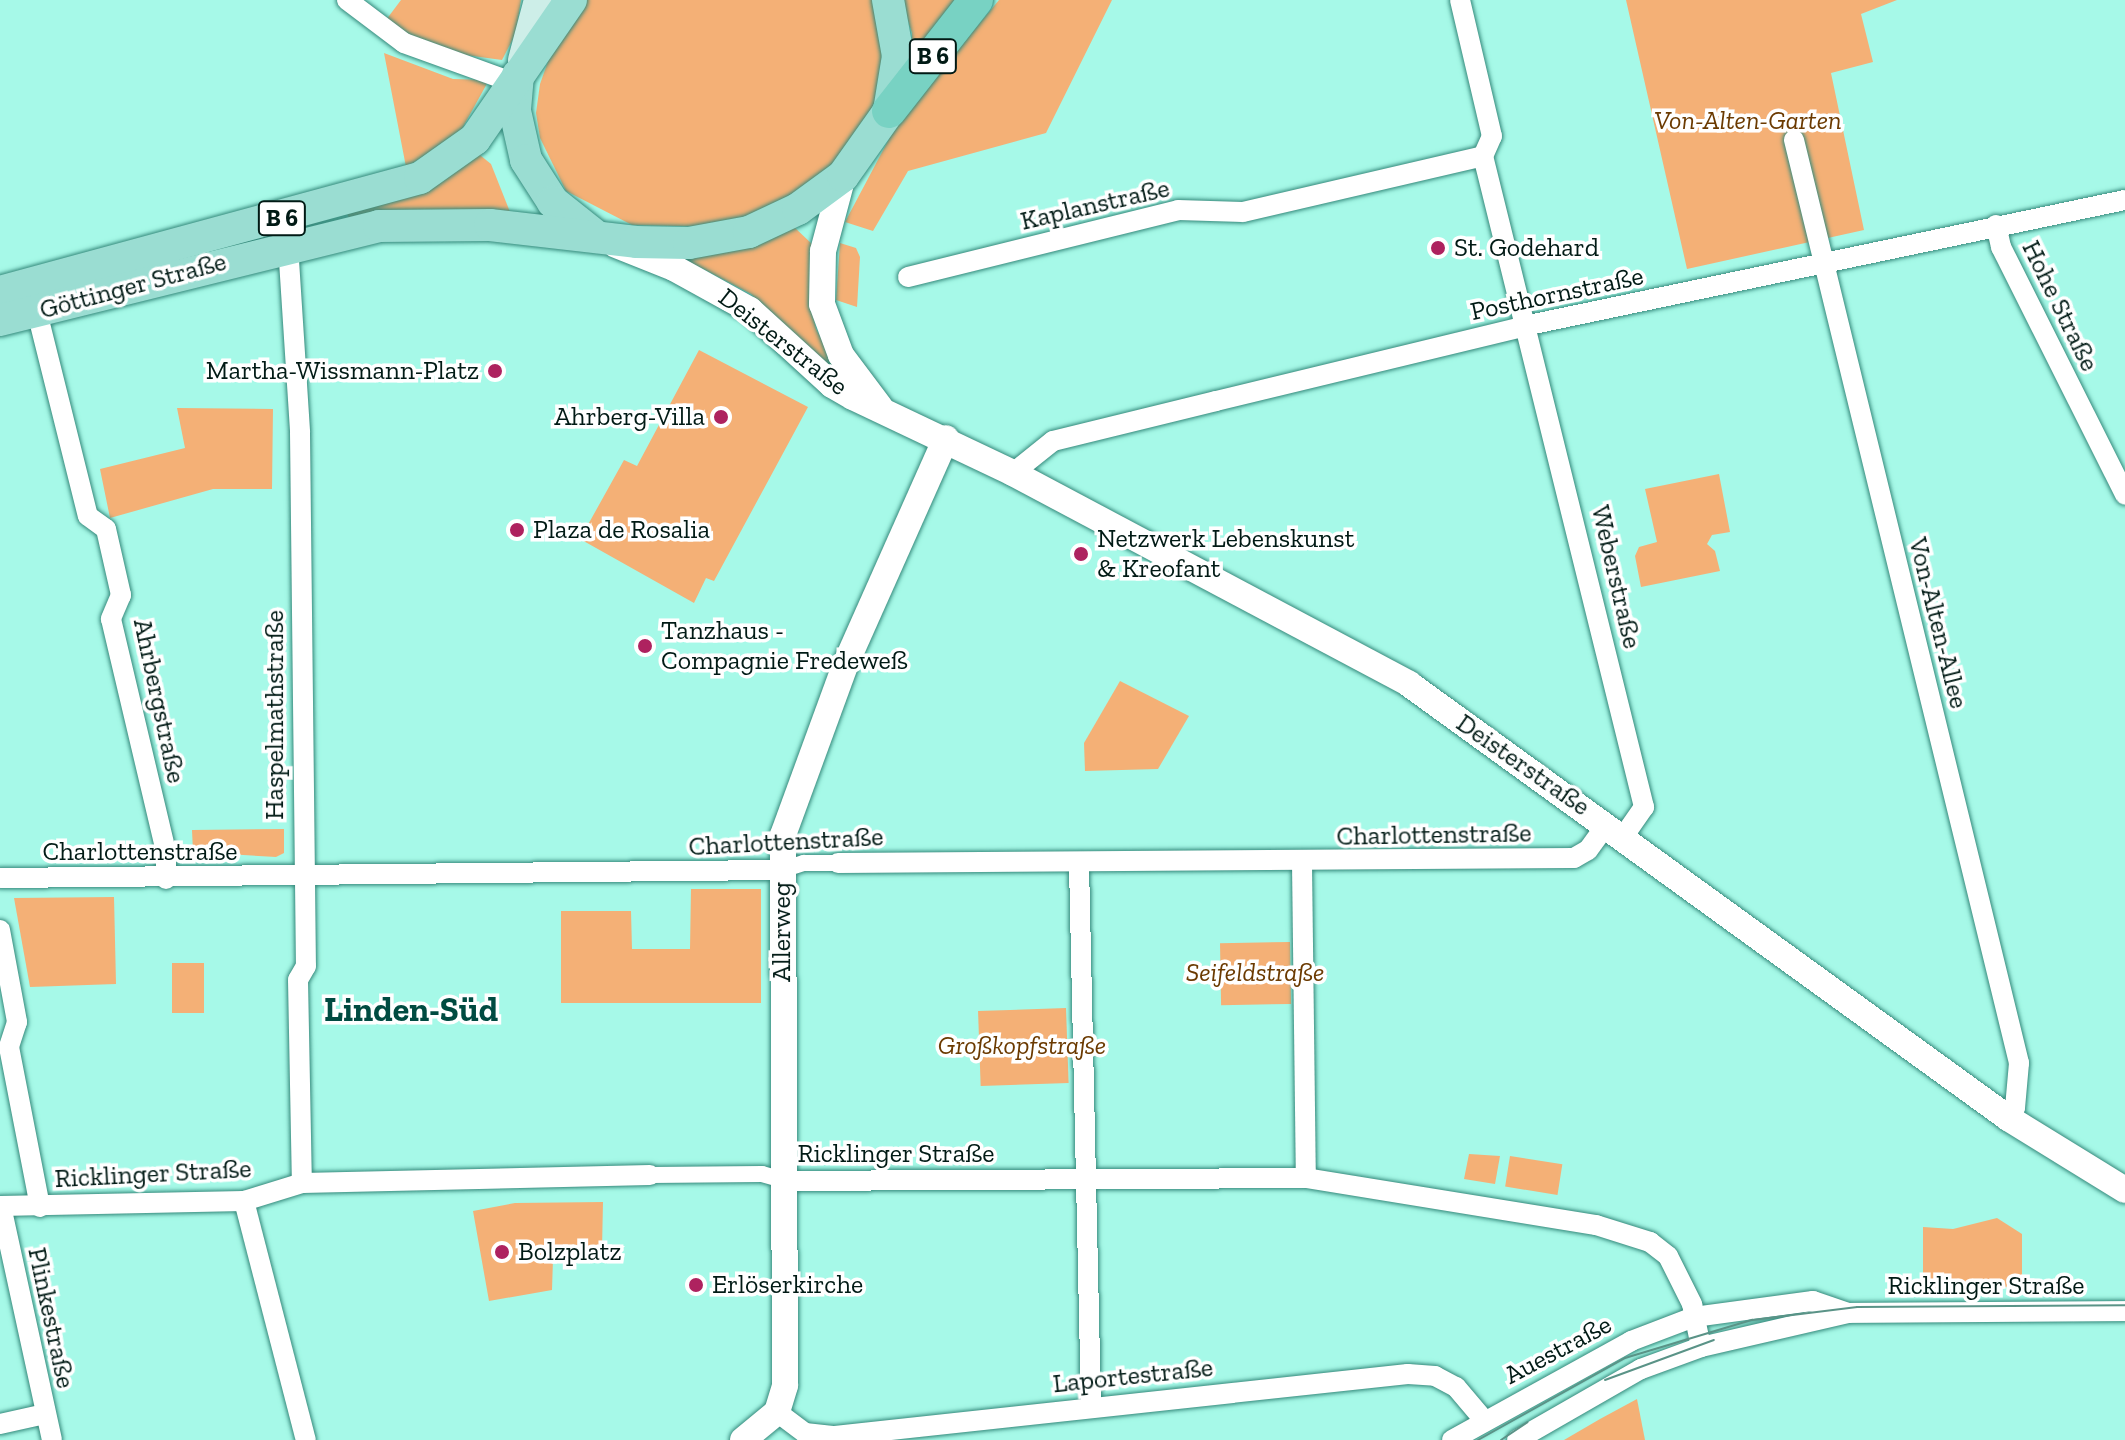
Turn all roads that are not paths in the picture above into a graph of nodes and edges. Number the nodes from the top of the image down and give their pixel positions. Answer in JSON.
{"nodes":[{"id":1,"x":347,"y":0,"type":"edge"},
{"id":2,"x":538,"y":0,"type":"edge"},
{"id":3,"x":571,"y":0,"type":"edge"},
{"id":4,"x":888,"y":0,"type":"edge"},
{"id":5,"x":976,"y":0,"type":"edge"},
{"id":6,"x":1460,"y":0,"type":"edge"},
{"id":7,"x":515,"y":76,"type":"junction"},
{"id":8,"x":889,"y":111,"type":"junction"},
{"id":9,"x":1794,"y":140,"type":"dead end"},
{"id":10,"x":1483,"y":156,"type":"junction"},
{"id":11,"x":843,"y":176,"type":"junction"},
{"id":12,"x":2125,"y":200,"type":"edge"},
{"id":13,"x":1996,"y":225,"type":"junction"},
{"id":14,"x":598,"y":237,"type":"junction"},
{"id":15,"x":288,"y":245,"type":"junction"},
{"id":16,"x":1823,"y":263,"type":"junction"},
{"id":17,"x":908,"y":277,"type":"dead end"},
{"id":18,"x":0,"y":292,"type":"edge"},
{"id":19,"x":37,"y":312,"type":"junction"},
{"id":20,"x":0,"y":320,"type":"edge"},
{"id":21,"x":1529,"y":325,"type":"junction"},
{"id":22,"x":880,"y":407,"type":"junction"},
{"id":23,"x":946,"y":438,"type":"junction"},
{"id":24,"x":1013,"y":473,"type":"junction"},
{"id":25,"x":2125,"y":495,"type":"edge"},
{"id":26,"x":1615,"y":830,"type":"junction"},
{"id":27,"x":838,"y":863,"type":"joint"},
{"id":28,"x":1302,"y":863,"type":"junction"},
{"id":29,"x":1079,"y":864,"type":"junction"},
{"id":30,"x":782,"y":870,"type":"junction"},
{"id":31,"x":302,"y":876,"type":"junction"},
{"id":32,"x":0,"y":878,"type":"edge"},
{"id":33,"x":166,"y":879,"type":"junction"},
{"id":34,"x":0,"y":930,"type":"edge"},
{"id":35,"x":2008,"y":1118,"type":"junction"},
{"id":36,"x":650,"y":1175,"type":"joint"},
{"id":37,"x":1306,"y":1178,"type":"junction"},
{"id":38,"x":1083,"y":1179,"type":"junction"},
{"id":39,"x":786,"y":1181,"type":"junction"},
{"id":40,"x":302,"y":1183,"type":"junction"},
{"id":41,"x":2125,"y":1190,"type":"edge"},
{"id":42,"x":244,"y":1201,"type":"junction"},
{"id":43,"x":0,"y":1206,"type":"edge"},
{"id":44,"x":40,"y":1207,"type":"junction"},
{"id":45,"x":2125,"y":1311,"type":"edge"},
{"id":46,"x":1848,"y":1313,"type":"junction"},
{"id":47,"x":1694,"y":1317,"type":"junction"},
{"id":48,"x":1701,"y":1347,"type":"junction"},
{"id":49,"x":1091,"y":1406,"type":"junction"},
{"id":50,"x":777,"y":1412,"type":"junction"},
{"id":51,"x":45,"y":1414,"type":"junction"},
{"id":52,"x":1483,"y":1419,"type":"junction"},
{"id":53,"x":0,"y":1424,"type":"edge"},
{"id":54,"x":52,"y":1440,"type":"edge"},
{"id":55,"x":306,"y":1440,"type":"edge"},
{"id":56,"x":743,"y":1440,"type":"edge"},
{"id":57,"x":1452,"y":1440,"type":"edge"},
{"id":58,"x":1517,"y":1440,"type":"edge"}],
"edges":[{"from":1,"to":7,"type":"street"},
{"from":2,"to":7,"type":"main road"},
{"from":3,"to":7,"type":"main road","number":"B 6"},
{"from":4,"to":8,"type":"main road","number":"B 6"},
{"from":5,"to":8,"type":"highway","number":"B 6"},
{"from":6,"to":10,"type":"street"},
{"from":7,"to":14,"type":"main road"},
{"from":7,"to":18,"type":"main road","name":"Göttinger Straße","number":"B 6"},
{"from":8,"to":11,"type":"main road","number":"B 6"},
{"from":9,"to":16,"type":"street","name":"Von-Alten-Allee"},
{"from":10,"to":17,"type":"street","name":"Kaplanstraße"},
{"from":10,"to":21,"type":"street","name":"Weberstraße"},
{"from":11,"to":14,"type":"main road","number":"B 6"},
{"from":11,"to":22,"type":"street","name":"Deisterstraße"},
{"from":12,"to":13,"type":"street","name":"Posthornstraße"},
{"from":13,"to":16,"type":"street","name":"Posthornstraße"},
{"from":13,"to":25,"type":"street","name":"Hohe Straße"},
{"from":14,"to":15,"type":"main road","name":"Göttinger Straße","number":"B 6"},
{"from":14,"to":22,"type":"street","name":"Deisterstraße"},
{"from":15,"to":19,"type":"main road","name":"Göttinger Straße","number":"B 6"},
{"from":15,"to":31,"type":"street","name":"Haspelmathstraße"},
{"from":16,"to":21,"type":"street","name":"Posthornstraße"},
{"from":16,"to":35,"type":"street","name":"Von-Alten-Allee"},
{"from":19,"to":20,"type":"main road","name":"Göttinger Straße","number":"B 6"},
{"from":19,"to":33,"type":"street","name":"Ahrbergstraße"},
{"from":21,"to":24,"type":"street","name":"Posthornstraße"},
{"from":21,"to":26,"type":"street","name":"Weberstraße"},
{"from":22,"to":23,"type":"street","name":"Deisterstraße"},
{"from":23,"to":24,"type":"street","name":"Deisterstraße"},
{"from":23,"to":30,"type":"street","name":"Allerweg"},
{"from":24,"to":26,"type":"street","name":"Deisterstraße"},
{"from":26,"to":28,"type":"street","name":"Charlottenstraße"},
{"from":26,"to":35,"type":"street","name":"Deisterstraße"},
{"from":27,"to":29,"type":"street","name":"Charlottenstraße"},
{"from":27,"to":30,"type":"street","name":"Charlottenstraße"},
{"from":28,"to":29,"type":"street","name":"Charlottenstraße"},
{"from":28,"to":37,"type":"street"},
{"from":29,"to":38,"type":"street"},
{"from":30,"to":31,"type":"street","name":"Charlottenstraße"},
{"from":30,"to":39,"type":"street","name":"Allerweg"},
{"from":31,"to":33,"type":"street","name":"Charlottenstraße"},
{"from":31,"to":40,"type":"street","name":"Haspelmathstraße"},
{"from":32,"to":33,"type":"street","name":"Charlottenstraße"},
{"from":34,"to":44,"type":"street"},
{"from":35,"to":41,"type":"street","name":"Deisterstraße"},
{"from":36,"to":39,"type":"street","name":"Ricklinger Straße"},
{"from":36,"to":40,"type":"street","name":"Ricklinger Straße"},
{"from":37,"to":38,"type":"street","name":"Ricklinger Straße"},
{"from":37,"to":47,"type":"street","name":"Ricklinger Straße"},
{"from":38,"to":39,"type":"street","name":"Ricklinger Straße"},
{"from":38,"to":49,"type":"street"},
{"from":39,"to":50,"type":"street","name":"Allerweg"},
{"from":40,"to":42,"type":"street","name":"Ricklinger Straße"},
{"from":42,"to":44,"type":"street","name":"Ricklinger Straße"},
{"from":42,"to":55,"type":"street"},
{"from":43,"to":44,"type":"street","name":"Ricklinger Straße"},
{"from":43,"to":51,"type":"street","name":"Plinkestraße"},
{"from":45,"to":46,"type":"street","name":"Ricklinger Straße"},
{"from":46,"to":47,"type":"street","name":"Ricklinger Straße"},
{"from":46,"to":48,"type":"street","name":"Ricklinger Straße"},
{"from":47,"to":48,"type":"street","name":"Ricklinger Straße"},
{"from":47,"to":52,"type":"street","name":"Auestraße"},
{"from":48,"to":58,"type":"street"},
{"from":49,"to":50,"type":"street","name":"Laportestraße"},
{"from":49,"to":52,"type":"street","name":"Laportestraße"},
{"from":50,"to":56,"type":"street"},
{"from":51,"to":53,"type":"street"},
{"from":51,"to":54,"type":"street","name":"Plinkestraße"},
{"from":52,"to":57,"type":"street","name":"Auestraße"}]}
